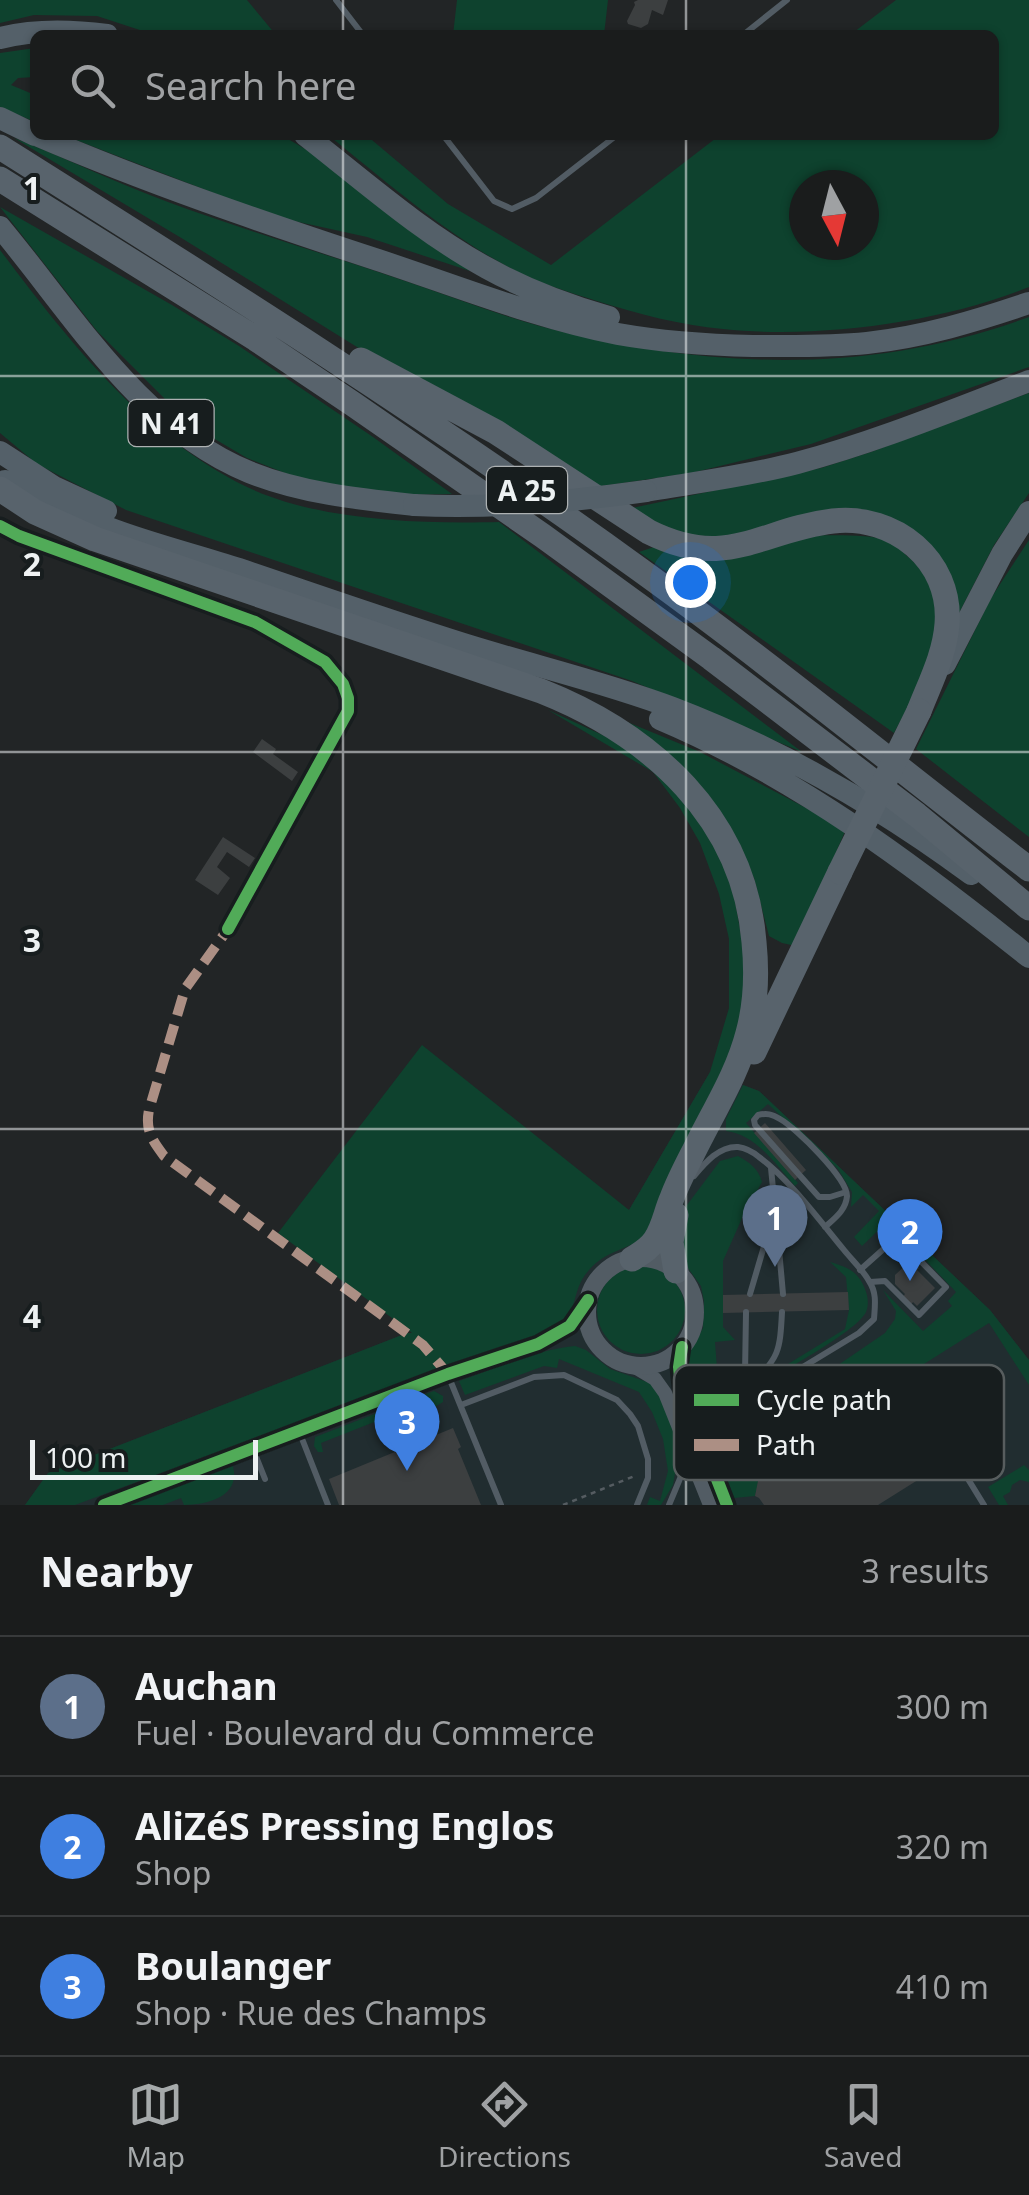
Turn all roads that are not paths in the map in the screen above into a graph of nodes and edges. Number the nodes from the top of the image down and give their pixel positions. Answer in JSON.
{"nodes":[{"id":1,"x":336,"y":0,"type":"edge"},
{"id":2,"x":787,"y":0,"type":"edge"},
{"id":3,"x":360,"y":30,"type":"edge"},
{"id":4,"x":749,"y":30,"type":"edge"},
{"id":5,"x":30,"y":33,"type":"edge"},
{"id":6,"x":0,"y":38,"type":"edge"},
{"id":7,"x":0,"y":118,"type":"edge"},
{"id":8,"x":30,"y":132,"type":"edge"},
{"id":9,"x":48,"y":140,"type":"edge"},
{"id":10,"x":312,"y":140,"type":"edge"},
{"id":11,"x":446,"y":140,"type":"edge"},
{"id":12,"x":610,"y":140,"type":"edge"},
{"id":13,"x":0,"y":148,"type":"edge"},
{"id":14,"x":0,"y":179,"type":"edge"},
{"id":15,"x":71,"y":192,"type":"junction"},
{"id":16,"x":0,"y":227,"type":"edge"},
{"id":17,"x":1029,"y":303,"type":"edge"},
{"id":18,"x":775,"y":346,"type":"junction"},
{"id":19,"x":1029,"y":381,"type":"edge"},
{"id":20,"x":0,"y":452,"type":"edge"},
{"id":21,"x":0,"y":479,"type":"edge"},
{"id":22,"x":0,"y":489,"type":"edge"},
{"id":23,"x":1029,"y":512,"type":"edge"},
{"id":24,"x":214,"y":561,"type":"junction"},
{"id":25,"x":470,"y":646,"type":"junction"},
{"id":26,"x":919,"y":711,"type":"junction"},
{"id":27,"x":904,"y":773,"type":"junction"},
{"id":28,"x":1029,"y":853,"type":"edge"},
{"id":29,"x":1029,"y":869,"type":"edge"},
{"id":30,"x":1023,"y":903,"type":"edge"},
{"id":31,"x":984,"y":920,"type":"junction"},
{"id":32,"x":1029,"y":957,"type":"edge"},
{"id":33,"x":1029,"y":972,"type":"edge"},
{"id":34,"x":771,"y":1166,"type":"junction"},
{"id":35,"x":693,"y":1177,"type":"junction"},
{"id":36,"x":846,"y":1192,"type":"junction"},
{"id":37,"x":819,"y":1197,"type":"junction"},
{"id":38,"x":808,"y":1208,"type":"junction"},
{"id":39,"x":775,"y":1209,"type":"junction"},
{"id":40,"x":825,"y":1227,"type":"junction"},
{"id":41,"x":632,"y":1258,"type":"junction"},
{"id":42,"x":860,"y":1270,"type":"junction"},
{"id":43,"x":676,"y":1271,"type":"junction"},
{"id":44,"x":870,"y":1282,"type":"junction"},
{"id":45,"x":750,"y":1294,"type":"dead end"},
{"id":46,"x":783,"y":1294,"type":"dead end"},
{"id":47,"x":588,"y":1300,"type":"junction"},
{"id":48,"x":746,"y":1312,"type":"dead end"},
{"id":49,"x":782,"y":1312,"type":"dead end"},
{"id":50,"x":538,"y":1344,"type":"junction"},
{"id":51,"x":682,"y":1347,"type":"junction"},
{"id":52,"x":602,"y":1349,"type":"junction"},
{"id":53,"x":630,"y":1364,"type":"junction"},
{"id":54,"x":681,"y":1365,"type":"edge"},
{"id":55,"x":746,"y":1365,"type":"edge"},
{"id":56,"x":771,"y":1365,"type":"edge"},
{"id":57,"x":807,"y":1365,"type":"edge"},
{"id":58,"x":448,"y":1374,"type":"junction"},
{"id":59,"x":460,"y":1405,"type":"junction"},
{"id":60,"x":674,"y":1419,"type":"edge"},
{"id":61,"x":299,"y":1430,"type":"junction"},
{"id":62,"x":252,"y":1448,"type":"junction"},
{"id":63,"x":264,"y":1479,"type":"dead end"},
{"id":64,"x":680,"y":1480,"type":"edge"},
{"id":65,"x":700,"y":1480,"type":"edge"},
{"id":66,"x":719,"y":1480,"type":"edge"},
{"id":67,"x":969,"y":1480,"type":"edge"},
{"id":68,"x":104,"y":1505,"type":"edge"},
{"id":69,"x":328,"y":1505,"type":"edge"},
{"id":70,"x":500,"y":1505,"type":"edge"},
{"id":71,"x":637,"y":1505,"type":"edge"},
{"id":72,"x":669,"y":1505,"type":"edge"},
{"id":73,"x":710,"y":1505,"type":"edge"},
{"id":74,"x":727,"y":1505,"type":"edge"},
{"id":75,"x":984,"y":1505,"type":"edge"}],
"edges":[{"from":1,"to":3,"type":"lane"},
{"from":2,"to":4,"type":"lane"},
{"from":5,"to":6,"type":"highway"},
{"from":7,"to":8,"type":"highway"},
{"from":9,"to":18,"type":"highway"},
{"from":10,"to":18,"type":"highway"},
{"from":11,"to":12,"type":"lane"},
{"from":13,"to":15,"type":"highway","number":"A 25"},
{"from":14,"to":30,"type":"highway","number":"A 25"},
{"from":15,"to":26,"type":"highway"},
{"from":15,"to":27,"type":"highway","number":"A 25"},
{"from":16,"to":19,"type":"highway","number":"N 41","bridge":true},
{"from":17,"to":18,"type":"highway"},
{"from":20,"to":24,"type":"highway"},
{"from":21,"to":24,"type":"highway"},
{"from":22,"to":41,"type":"highway"},
{"from":23,"to":26,"type":"highway"},
{"from":24,"to":25,"type":"highway"},
{"from":25,"to":30,"type":"highway"},
{"from":25,"to":31,"type":"highway"},
{"from":26,"to":35,"type":"highway","bridge":true},
{"from":27,"to":28,"type":"highway"},
{"from":27,"to":29,"type":"highway","number":"A 25"},
{"from":31,"to":32,"type":"highway"},
{"from":31,"to":33,"type":"highway"},
{"from":34,"to":35,"type":"lane"},
{"from":34,"to":38,"type":"lane"},
{"from":34,"to":39,"type":"lane"},
{"from":35,"to":43,"type":"highway"},
{"from":36,"to":37,"type":"lane"},
{"from":36,"to":37,"type":"lane"},
{"from":36,"to":40,"type":"lane"},
{"from":37,"to":38,"type":"lane"},
{"from":38,"to":40,"type":"lane"},
{"from":39,"to":45,"type":"lane"},
{"from":39,"to":46,"type":"lane"},
{"from":40,"to":42,"type":"lane"},
{"from":41,"to":43,"type":"street"},
{"from":41,"to":47,"type":"street"},
{"from":42,"to":44,"type":"lane"},
{"from":42,"to":44,"type":"lane"},
{"from":43,"to":51,"type":"street"},
{"from":44,"to":57,"type":"lane"},
{"from":47,"to":50,"type":"street"},
{"from":47,"to":52,"type":"street"},
{"from":48,"to":55,"type":"lane"},
{"from":49,"to":56,"type":"lane"},
{"from":50,"to":52,"type":"street"},
{"from":50,"to":58,"type":"street"},
{"from":51,"to":53,"type":"street"},
{"from":51,"to":54,"type":"street"},
{"from":52,"to":53,"type":"street"},
{"from":53,"to":60,"type":"street"},
{"from":58,"to":59,"type":"lane"},
{"from":58,"to":61,"type":"street"},
{"from":59,"to":70,"type":"lane"},
{"from":59,"to":71,"type":"lane"},
{"from":61,"to":62,"type":"street"},
{"from":61,"to":69,"type":"lane"},
{"from":62,"to":63,"type":"lane"},
{"from":62,"to":68,"type":"street"},
{"from":64,"to":72,"type":"lane"},
{"from":65,"to":73,"type":"street"},
{"from":66,"to":74,"type":"street"},
{"from":67,"to":75,"type":"lane"}]}
